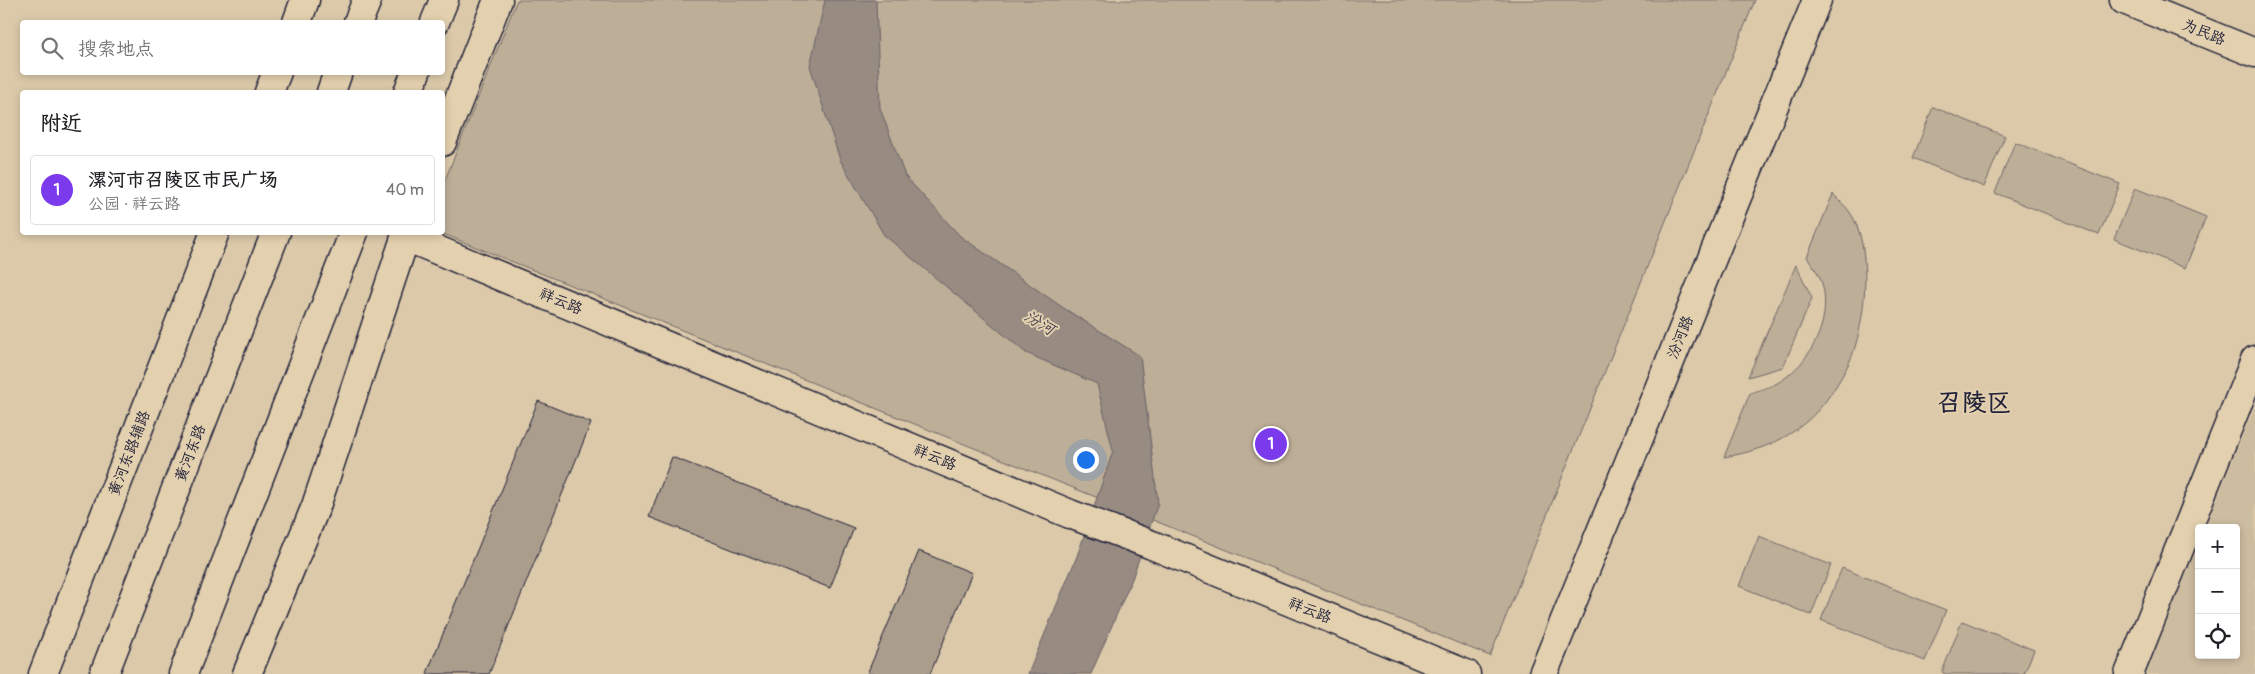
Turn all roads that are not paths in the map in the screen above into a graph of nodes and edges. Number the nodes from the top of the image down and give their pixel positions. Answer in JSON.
{"nodes":[{"id":1,"x":305,"y":0,"type":"edge"},
{"id":2,"x":367,"y":0,"type":"edge"},
{"id":3,"x":444,"y":0,"type":"edge"},
{"id":4,"x":498,"y":0,"type":"edge"},
{"id":5,"x":1817,"y":0,"type":"edge"},
{"id":6,"x":2124,"y":0,"type":"edge"},
{"id":7,"x":2179,"y":10,"type":"edge"},
{"id":8,"x":298,"y":20,"type":"edge"},
{"id":9,"x":359,"y":20,"type":"edge"},
{"id":10,"x":437,"y":20,"type":"edge"},
{"id":11,"x":2255,"y":53,"type":"edge"},
{"id":12,"x":276,"y":75,"type":"edge"},
{"id":13,"x":337,"y":75,"type":"edge"},
{"id":14,"x":415,"y":75,"type":"edge"},
{"id":15,"x":270,"y":90,"type":"edge"},
{"id":16,"x":331,"y":90,"type":"edge"},
{"id":17,"x":409,"y":90,"type":"edge"},
{"id":18,"x":445,"y":134,"type":"edge"},
{"id":19,"x":214,"y":235,"type":"edge"},
{"id":20,"x":275,"y":235,"type":"edge"},
{"id":21,"x":353,"y":235,"type":"edge"},
{"id":22,"x":407,"y":235,"type":"edge"},
{"id":23,"x":2255,"y":360,"type":"edge"},
{"id":24,"x":43,"y":674,"type":"edge"},
{"id":25,"x":104,"y":674,"type":"edge"},
{"id":26,"x":183,"y":674,"type":"edge"},
{"id":27,"x":247,"y":674,"type":"edge"},
{"id":28,"x":1466,"y":674,"type":"edge"},
{"id":29,"x":1543,"y":674,"type":"edge"},
{"id":30,"x":2128,"y":674,"type":"edge"}],
"edges":[{"from":1,"to":8,"type":"street"},
{"from":2,"to":9,"type":"street"},
{"from":3,"to":10,"type":"street"},
{"from":4,"to":18,"type":"street"},
{"from":5,"to":29,"type":"street","name":"汾河路"},
{"from":6,"to":7,"type":"street","name":"为民路"},
{"from":7,"to":11,"type":"street","name":"为民路"},
{"from":12,"to":15,"type":"street"},
{"from":13,"to":16,"type":"street"},
{"from":14,"to":17,"type":"street"},
{"from":19,"to":24,"type":"street","name":"黄河东路辅路"},
{"from":20,"to":25,"type":"street","name":"黄河东路"},
{"from":21,"to":26,"type":"street"},
{"from":22,"to":27,"type":"street"},
{"from":22,"to":28,"type":"street","name":"祥云路"},
{"from":23,"to":30,"type":"street"}]}
